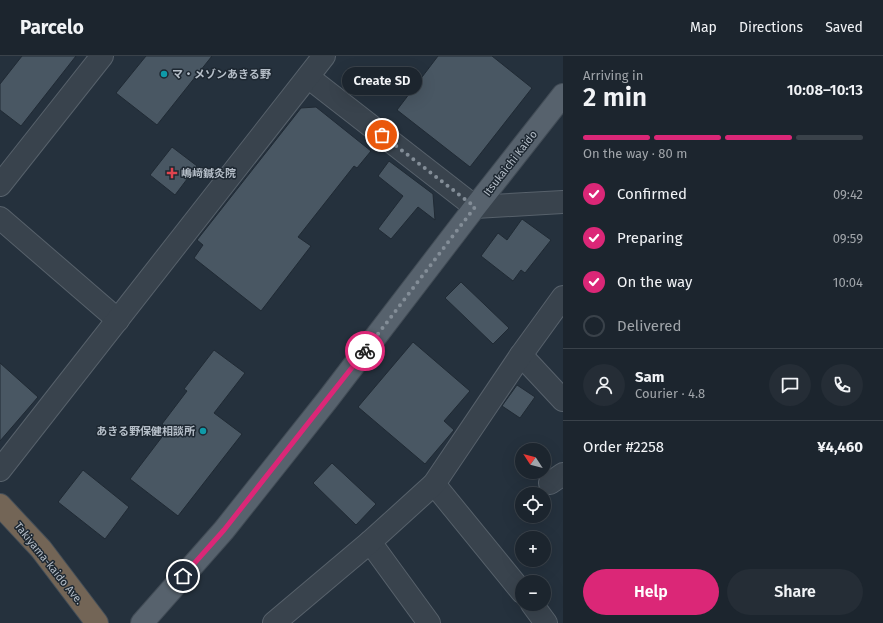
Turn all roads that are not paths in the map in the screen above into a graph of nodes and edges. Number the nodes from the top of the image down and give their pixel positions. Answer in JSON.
{"nodes":[{"id":1,"x":102,"y":56,"type":"edge"},
{"id":2,"x":324,"y":56,"type":"edge"},
{"id":3,"x":308,"y":77,"type":"junction"},
{"id":4,"x":563,"y":95,"type":"edge"},
{"id":5,"x":0,"y":185,"type":"edge"},
{"id":6,"x":563,"y":202,"type":"edge"},
{"id":7,"x":475,"y":207,"type":"junction"},
{"id":8,"x":0,"y":218,"type":"edge"},
{"id":9,"x":563,"y":297,"type":"edge"},
{"id":10,"x":118,"y":320,"type":"junction"},
{"id":11,"x":521,"y":355,"type":"junction"},
{"id":12,"x":563,"y":400,"type":"edge"},
{"id":13,"x":0,"y":470,"type":"edge"},
{"id":14,"x":434,"y":484,"type":"junction"},
{"id":15,"x":0,"y":505,"type":"edge"},
{"id":16,"x":370,"y":542,"type":"junction"},
{"id":17,"x":515,"y":583,"type":"edge"},
{"id":18,"x":537,"y":611,"type":"edge"},
{"id":19,"x":97,"y":623,"type":"edge"},
{"id":20,"x":142,"y":623,"type":"edge"},
{"id":21,"x":275,"y":623,"type":"edge"},
{"id":22,"x":429,"y":623,"type":"edge"},
{"id":23,"x":546,"y":623,"type":"edge"}],
"edges":[{"from":1,"to":5,"type":"street"},
{"from":2,"to":3,"type":"street"},
{"from":3,"to":7,"type":"street"},
{"from":3,"to":10,"type":"street"},
{"from":4,"to":7,"type":"main road","name":"Itsukaichi Kaido"},
{"from":6,"to":7,"type":"street"},
{"from":7,"to":20,"type":"main road","name":"Itsukaichi Kaido"},
{"from":8,"to":10,"type":"street"},
{"from":9,"to":11,"type":"street"},
{"from":10,"to":13,"type":"street"},
{"from":11,"to":12,"type":"street"},
{"from":11,"to":14,"type":"street"},
{"from":14,"to":16,"type":"street"},
{"from":14,"to":17,"type":"street"},
{"from":15,"to":19,"type":"highway","name":"Takiyama-kaido Ave."},
{"from":16,"to":21,"type":"street"},
{"from":16,"to":22,"type":"street"},
{"from":18,"to":23,"type":"street"}]}
